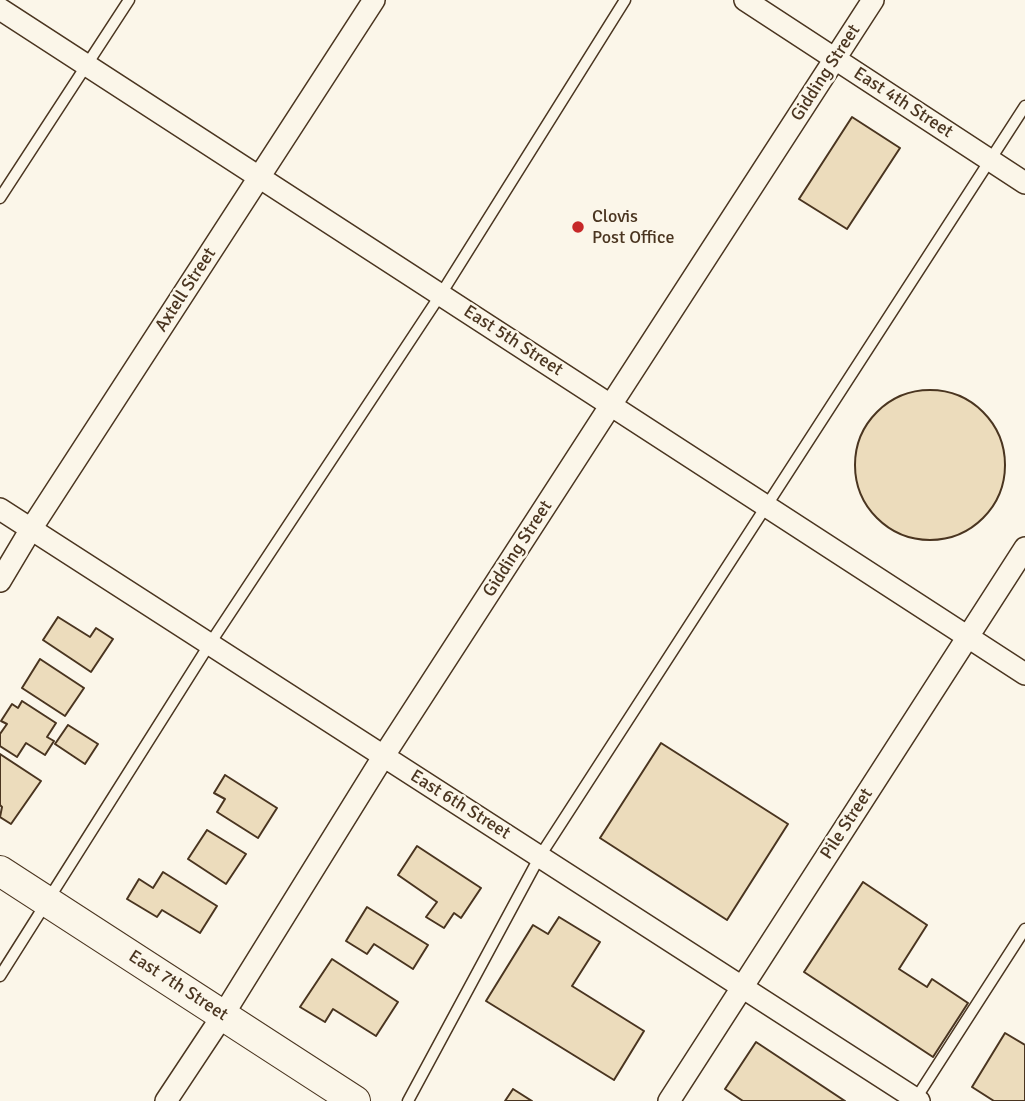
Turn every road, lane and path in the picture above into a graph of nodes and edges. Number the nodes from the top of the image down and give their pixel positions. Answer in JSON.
{"nodes":[{"id":1,"x":130,"y":0,"type":"edge"},
{"id":2,"x":374,"y":0,"type":"edge"},
{"id":3,"x":625,"y":0,"type":"edge"},
{"id":4,"x":745,"y":0,"type":"edge"},
{"id":5,"x":873,"y":0,"type":"edge"},
{"id":6,"x":0,"y":9,"type":"edge"},
{"id":7,"x":835,"y":58,"type":"junction"},
{"id":8,"x":87,"y":65,"type":"junction"},
{"id":9,"x":1025,"y":106,"type":"edge"},
{"id":10,"x":989,"y":160,"type":"junction"},
{"id":11,"x":259,"y":177,"type":"junction"},
{"id":12,"x":1025,"y":183,"type":"edge"},
{"id":13,"x":0,"y":198,"type":"edge"},
{"id":14,"x":442,"y":294,"type":"junction"},
{"id":15,"x":611,"y":404,"type":"junction"},
{"id":16,"x":765,"y":505,"type":"junction"},
{"id":17,"x":0,"y":509,"type":"edge"},
{"id":18,"x":31,"y":530,"type":"junction"},
{"id":19,"x":1025,"y":548,"type":"edge"},
{"id":20,"x":0,"y":581,"type":"edge"},
{"id":21,"x":967,"y":637,"type":"junction"},
{"id":22,"x":209,"y":645,"type":"junction"},
{"id":23,"x":1025,"y":674,"type":"edge"},
{"id":24,"x":383,"y":757,"type":"junction"},
{"id":25,"x":540,"y":856,"type":"junction"},
{"id":26,"x":0,"y":871,"type":"edge"},
{"id":27,"x":47,"y":902,"type":"junction"},
{"id":28,"x":1025,"y":929,"type":"edge"},
{"id":29,"x":0,"y":976,"type":"edge"},
{"id":30,"x":742,"y":986,"type":"junction"},
{"id":31,"x":223,"y":1015,"type":"junction"},
{"id":32,"x":917,"y":1100,"type":"edge"},
{"id":33,"x":166,"y":1101,"type":"edge"},
{"id":34,"x":355,"y":1101,"type":"edge"},
{"id":35,"x":408,"y":1101,"type":"edge"},
{"id":36,"x":669,"y":1101,"type":"edge"}],
"edges":[{"from":1,"to":8,"type":"lane"},
{"from":2,"to":11,"type":"street","name":"Axtell Street"},
{"from":3,"to":14,"type":"lane"},
{"from":4,"to":7,"type":"street","name":"East 4th Street"},
{"from":5,"to":7,"type":"street","name":"Gidding Street"},
{"from":6,"to":8,"type":"street","name":"East 5th Street"},
{"from":7,"to":10,"type":"street","name":"East 4th Street"},
{"from":7,"to":15,"type":"street","name":"Gidding Street"},
{"from":8,"to":11,"type":"street","name":"East 5th Street"},
{"from":8,"to":13,"type":"lane"},
{"from":9,"to":10,"type":"lane"},
{"from":10,"to":12,"type":"street","name":"East 4th Street"},
{"from":10,"to":16,"type":"lane"},
{"from":11,"to":14,"type":"street","name":"East 5th Street"},
{"from":11,"to":18,"type":"street","name":"Axtell Street"},
{"from":14,"to":15,"type":"street","name":"East 5th Street"},
{"from":14,"to":22,"type":"lane"},
{"from":15,"to":16,"type":"street","name":"East 5th Street"},
{"from":15,"to":24,"type":"street","name":"Gidding Street"},
{"from":16,"to":21,"type":"street","name":"East 5th Street"},
{"from":16,"to":25,"type":"lane"},
{"from":17,"to":18,"type":"street","name":"East 6th Street"},
{"from":18,"to":20,"type":"street","name":"Axtell Street"},
{"from":18,"to":22,"type":"street","name":"East 6th Street"},
{"from":19,"to":21,"type":"street","name":"Pile Street"},
{"from":21,"to":23,"type":"street","name":"East 5th Street"},
{"from":21,"to":30,"type":"street","name":"Pile Street"},
{"from":22,"to":24,"type":"street","name":"East 6th Street"},
{"from":22,"to":27,"type":"lane"},
{"from":24,"to":25,"type":"street","name":"East 6th Street"},
{"from":24,"to":31,"type":"street","name":"Gidding Street"},
{"from":25,"to":30,"type":"street","name":"East 6th Street"},
{"from":25,"to":35,"type":"lane"},
{"from":26,"to":27,"type":"street","name":"East 7th Street"},
{"from":27,"to":29,"type":"lane"},
{"from":27,"to":31,"type":"street","name":"East 7th Street"},
{"from":28,"to":32,"type":"lane"},
{"from":30,"to":32,"type":"street","name":"East 6th Street"},
{"from":30,"to":36,"type":"street","name":"Pile Street"},
{"from":31,"to":33,"type":"street","name":"Gidding Street"},
{"from":31,"to":34,"type":"street","name":"East 7th Street"}]}
